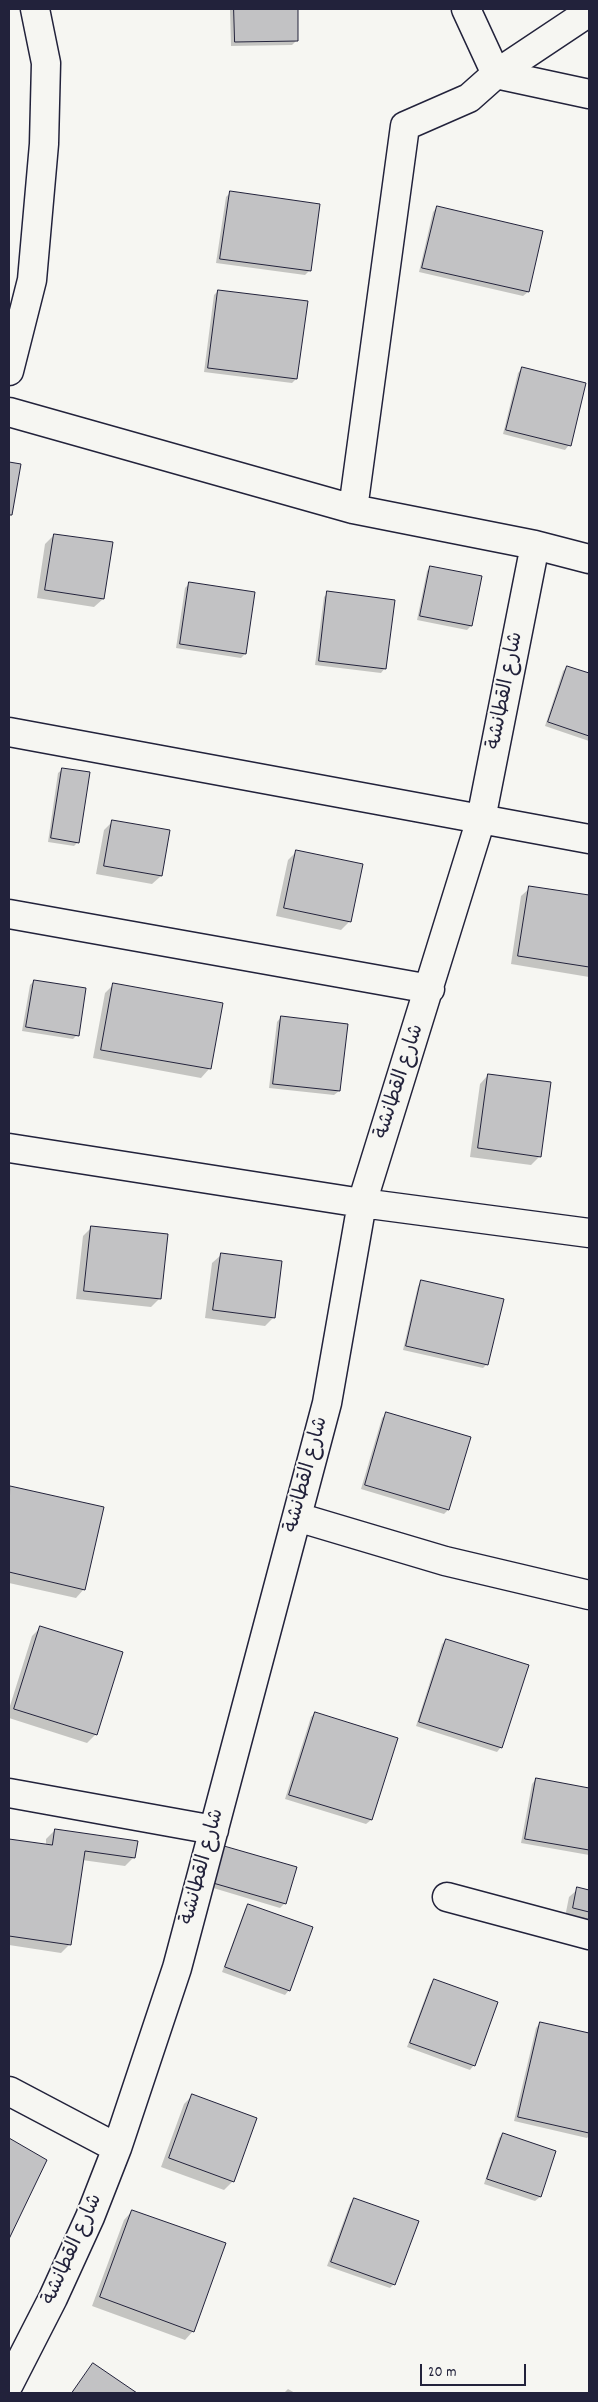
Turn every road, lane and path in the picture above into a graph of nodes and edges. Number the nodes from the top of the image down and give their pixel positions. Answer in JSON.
{"nodes":[{"id":1,"x":34,"y":9,"type":"edge"},
{"id":2,"x":466,"y":9,"type":"edge"},
{"id":3,"x":589,"y":12,"type":"edge"},
{"id":4,"x":496,"y":74,"type":"junction"},
{"id":5,"x":589,"y":94,"type":"edge"},
{"id":6,"x":9,"y":371,"type":"edge"},
{"id":7,"x":9,"y":412,"type":"edge"},
{"id":8,"x":353,"y":509,"type":"junction"},
{"id":9,"x":536,"y":545,"type":"junction"},
{"id":10,"x":589,"y":559,"type":"edge"},
{"id":11,"x":9,"y":732,"type":"edge"},
{"id":12,"x":482,"y":819,"type":"junction"},
{"id":13,"x":589,"y":839,"type":"edge"},
{"id":14,"x":9,"y":914,"type":"edge"},
{"id":15,"x":430,"y":989,"type":"junction"},
{"id":16,"x":9,"y":1148,"type":"edge"},
{"id":17,"x":362,"y":1203,"type":"junction"},
{"id":18,"x":589,"y":1233,"type":"edge"},
{"id":19,"x":297,"y":1518,"type":"junction"},
{"id":20,"x":589,"y":1595,"type":"edge"},
{"id":21,"x":9,"y":1793,"type":"edge"},
{"id":22,"x":214,"y":1830,"type":"junction"},
{"id":23,"x":447,"y":1897,"type":"dead end"},
{"id":24,"x":589,"y":1935,"type":"edge"},
{"id":25,"x":9,"y":2091,"type":"edge"},
{"id":26,"x":117,"y":2148,"type":"junction"},
{"id":27,"x":9,"y":2384,"type":"edge"}],
"edges":[{"from":1,"to":6,"type":"street"},
{"from":2,"to":4,"type":"street"},
{"from":3,"to":4,"type":"street"},
{"from":4,"to":5,"type":"street"},
{"from":4,"to":8,"type":"street"},
{"from":7,"to":8,"type":"street"},
{"from":8,"to":9,"type":"street"},
{"from":9,"to":10,"type":"street"},
{"from":9,"to":12,"type":"street","name":"شارع القطانشة"},
{"from":11,"to":12,"type":"street"},
{"from":12,"to":13,"type":"street"},
{"from":12,"to":15,"type":"street","name":"شارع القطانشة"},
{"from":14,"to":15,"type":"street"},
{"from":15,"to":17,"type":"street","name":"شارع القطانشة"},
{"from":16,"to":17,"type":"street"},
{"from":17,"to":18,"type":"street"},
{"from":17,"to":19,"type":"street","name":"شارع القطانشة"},
{"from":19,"to":20,"type":"street"},
{"from":19,"to":22,"type":"street","name":"شارع القطانشة"},
{"from":21,"to":22,"type":"street"},
{"from":22,"to":26,"type":"street","name":"شارع القطانشة"},
{"from":23,"to":24,"type":"street"},
{"from":25,"to":26,"type":"street"},
{"from":26,"to":27,"type":"street","name":"شارع القطانشة"}]}
